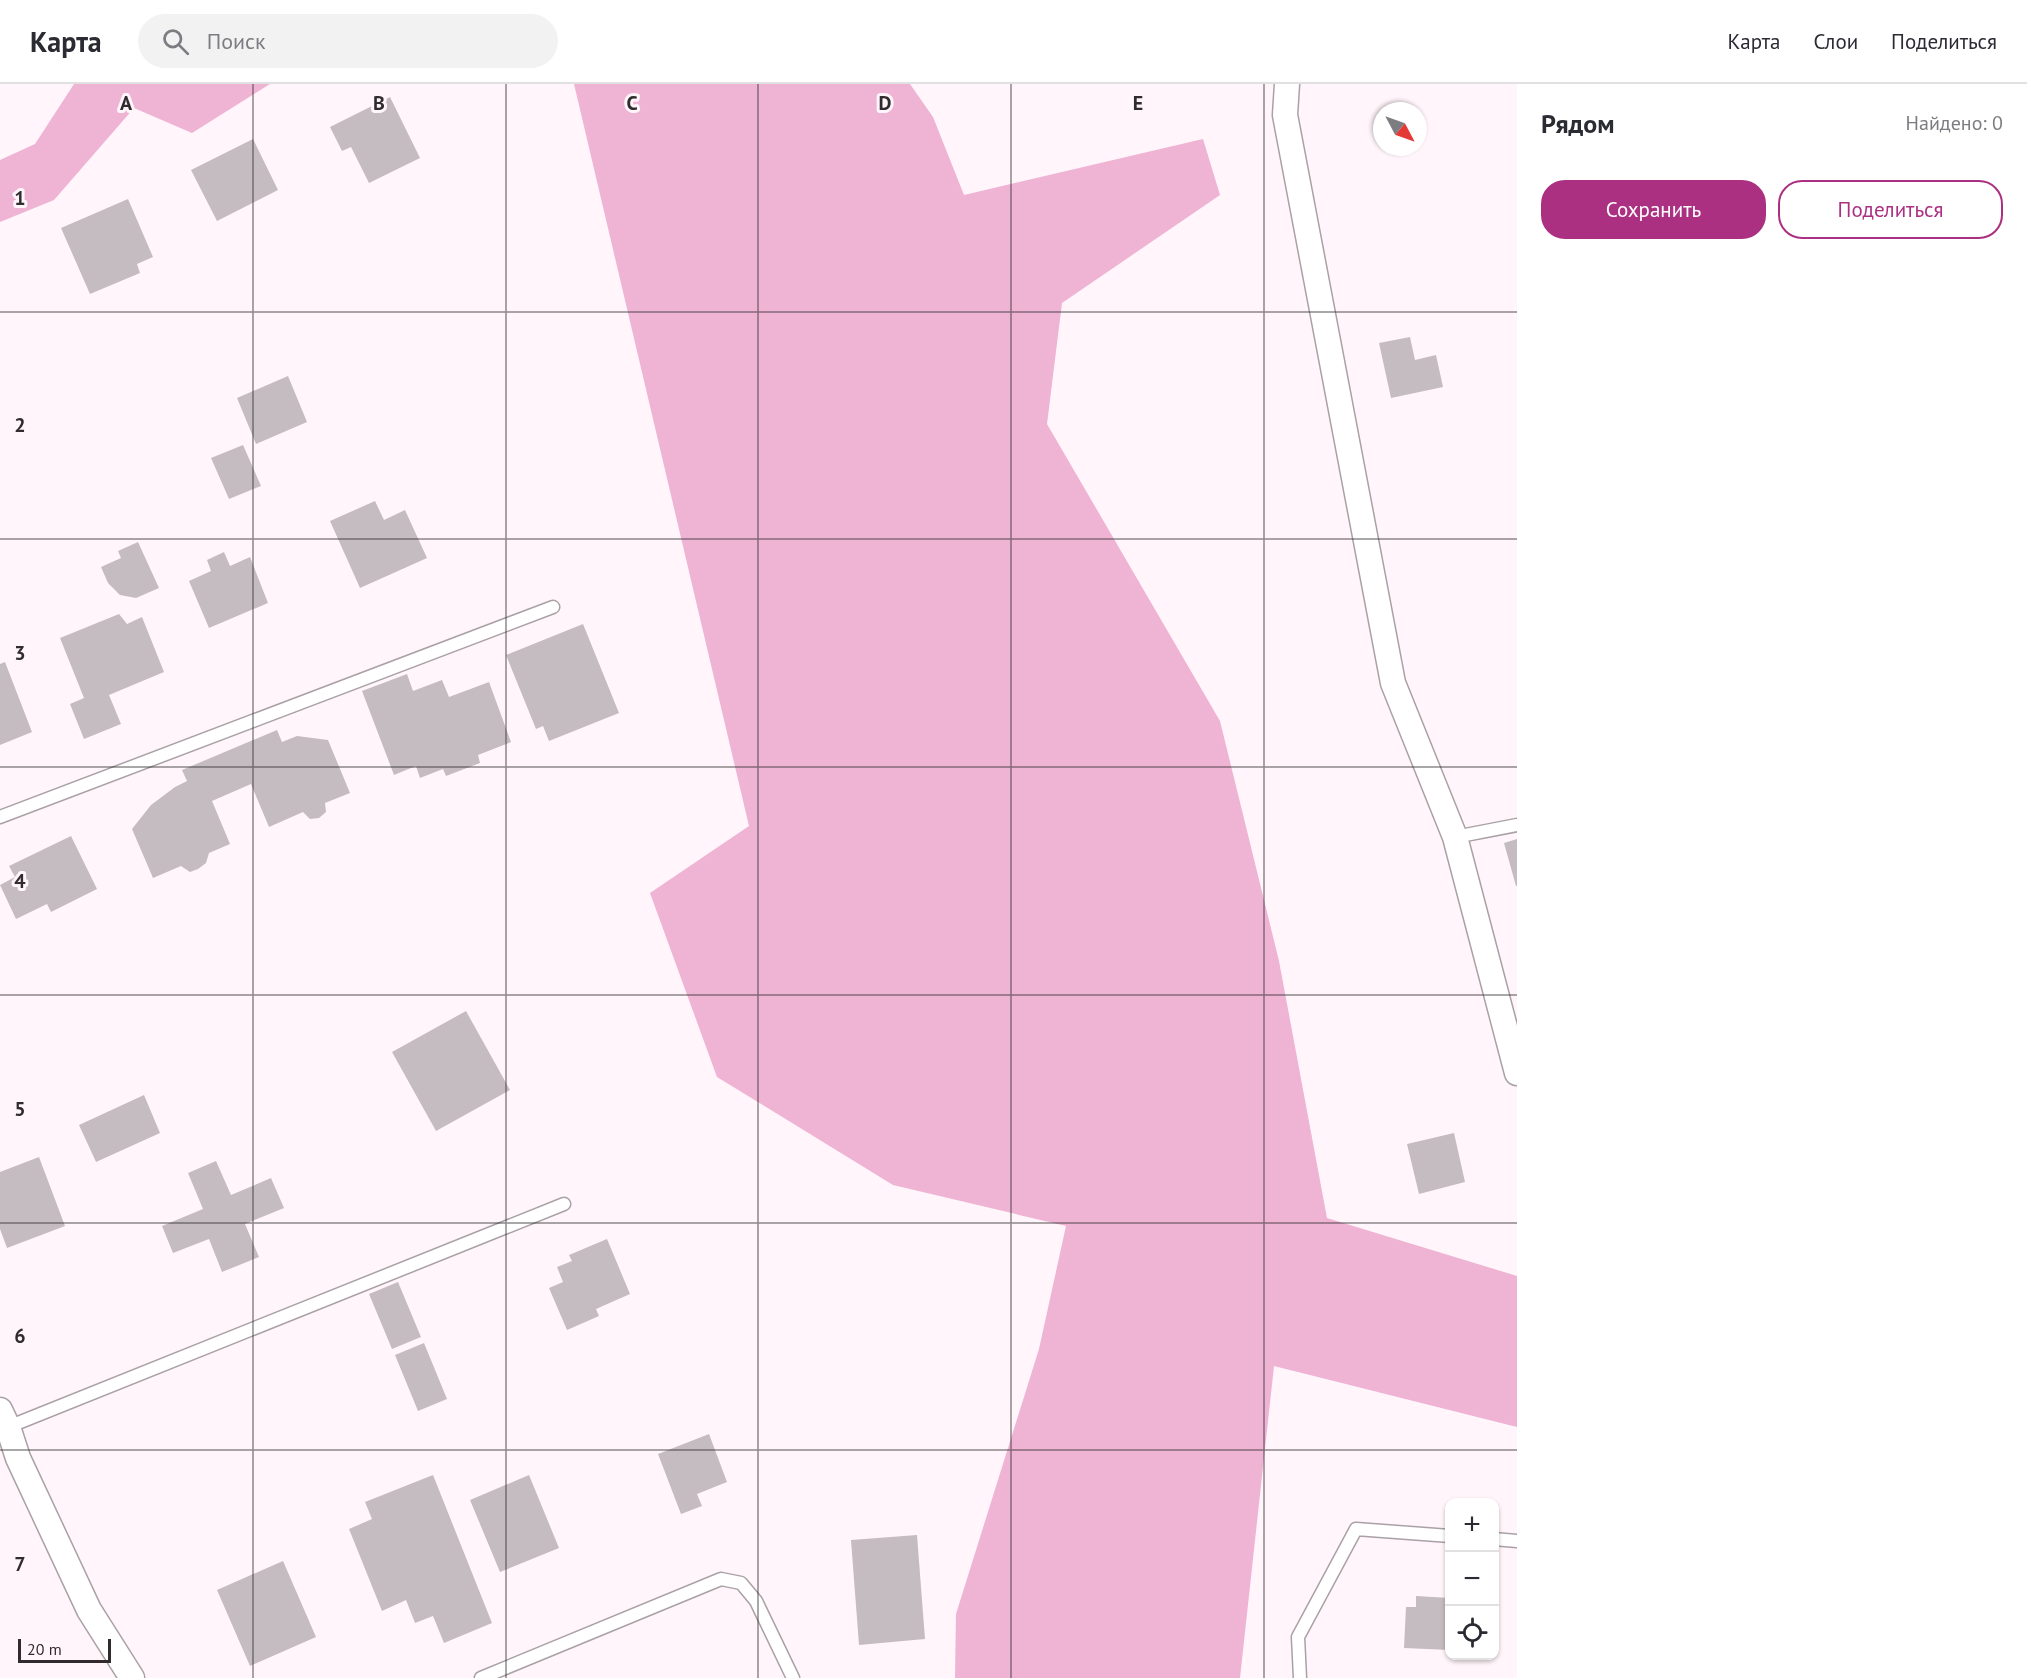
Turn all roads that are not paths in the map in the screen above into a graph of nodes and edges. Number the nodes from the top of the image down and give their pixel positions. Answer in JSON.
{"nodes":[{"id":1,"x":1287,"y":84,"type":"edge"},
{"id":2,"x":553,"y":607,"type":"dead end"},
{"id":3,"x":0,"y":818,"type":"edge"},
{"id":4,"x":1517,"y":825,"type":"edge"},
{"id":5,"x":1455,"y":837,"type":"junction"},
{"id":6,"x":1517,"y":1073,"type":"edge"},
{"id":7,"x":564,"y":1204,"type":"dead end"},
{"id":8,"x":4,"y":1419,"type":"edge"},
{"id":9,"x":1445,"y":1536,"type":"edge"},
{"id":10,"x":1499,"y":1539,"type":"edge"},
{"id":11,"x":1517,"y":1541,"type":"edge"},
{"id":12,"x":132,"y":1678,"type":"edge"},
{"id":13,"x":481,"y":1678,"type":"edge"},
{"id":14,"x":793,"y":1678,"type":"edge"},
{"id":15,"x":1300,"y":1678,"type":"edge"}],
"edges":[{"from":1,"to":5,"type":"street"},
{"from":2,"to":3,"type":"lane"},
{"from":4,"to":5,"type":"lane"},
{"from":5,"to":6,"type":"street"},
{"from":7,"to":8,"type":"lane"},
{"from":8,"to":12,"type":"street"},
{"from":9,"to":15,"type":"lane"},
{"from":10,"to":11,"type":"lane"},
{"from":13,"to":14,"type":"lane"}]}
